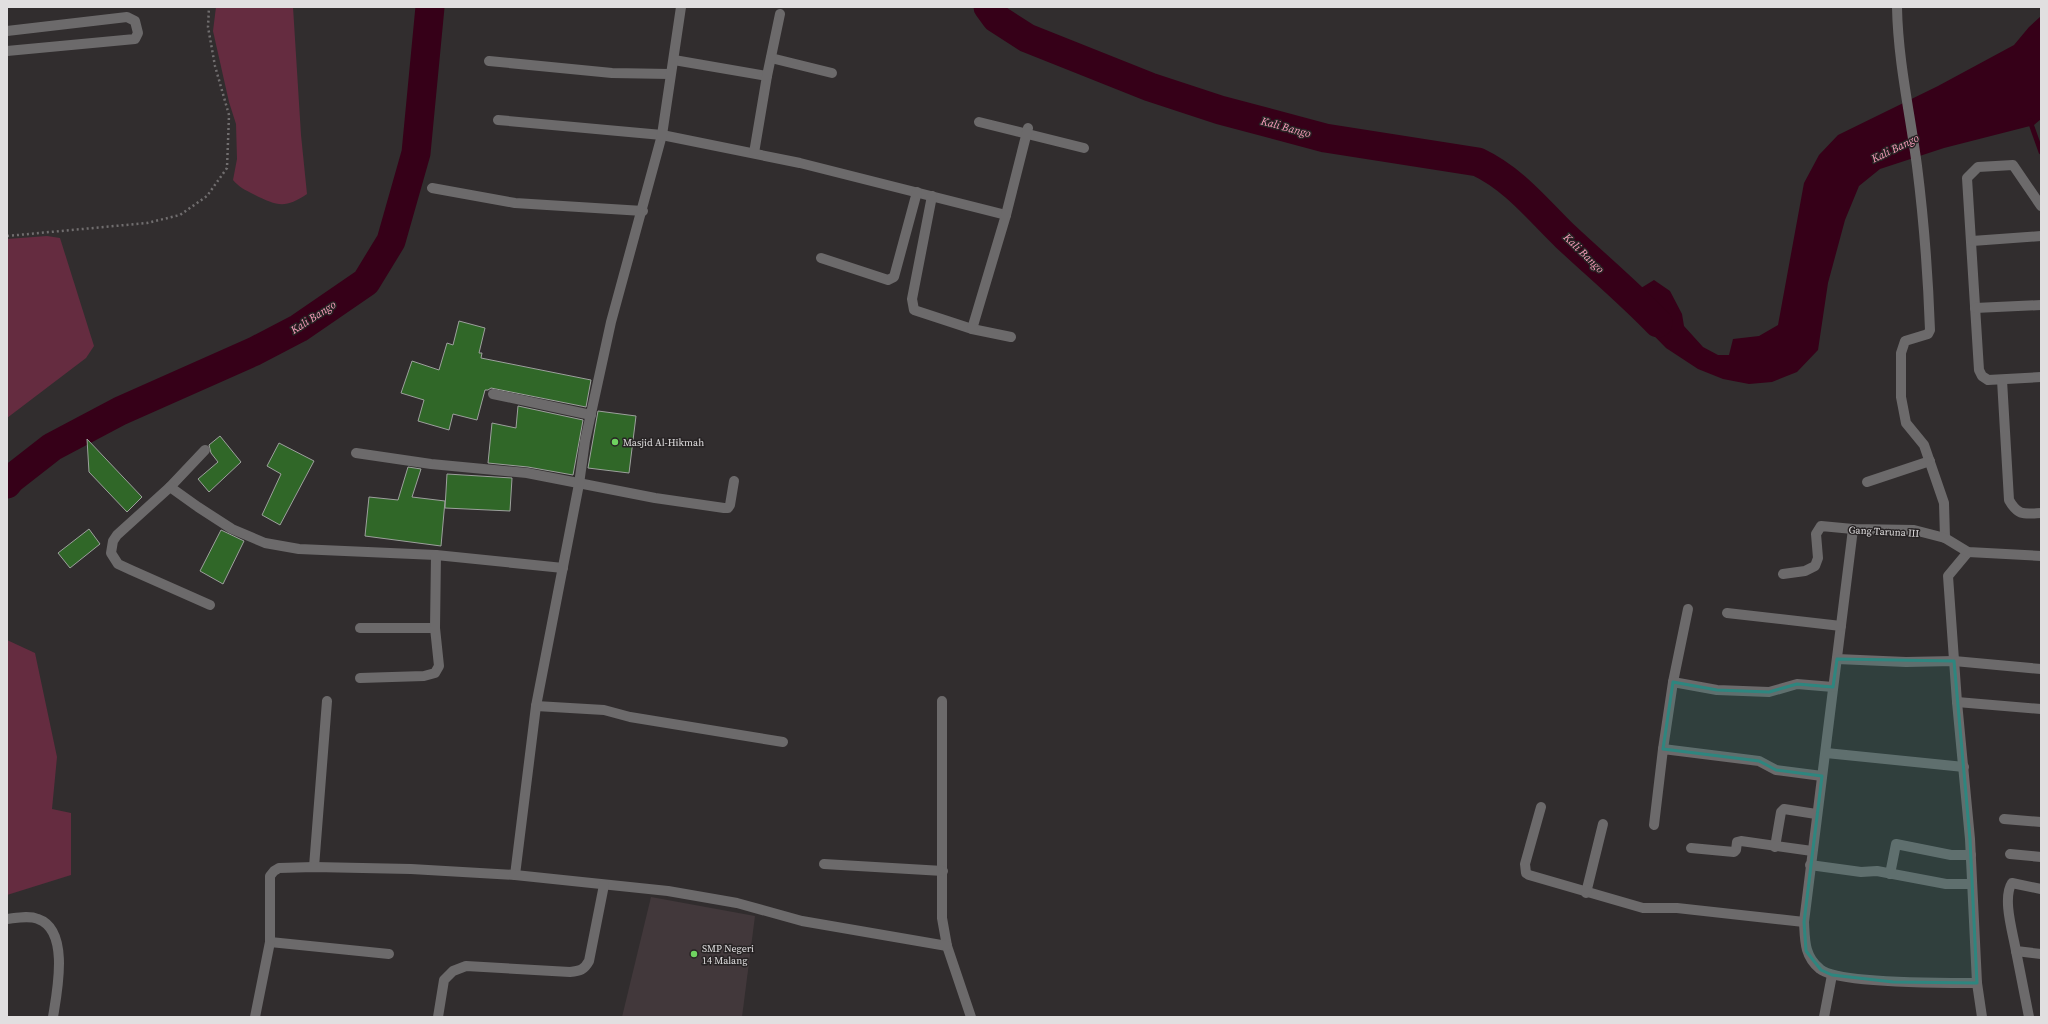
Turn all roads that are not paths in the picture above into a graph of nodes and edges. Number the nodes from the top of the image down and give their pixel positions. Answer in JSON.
{"nodes":[{"id":1,"x":681,"y":7,"type":"edge"},
{"id":2,"x":1897,"y":7,"type":"edge"},
{"id":3,"x":780,"y":14,"type":"dead end"},
{"id":4,"x":7,"y":31,"type":"edge"},
{"id":5,"x":7,"y":51,"type":"edge"},
{"id":6,"x":771,"y":58,"type":"junction"},
{"id":7,"x":674,"y":60,"type":"junction"},
{"id":8,"x":489,"y":61,"type":"dead end"},
{"id":9,"x":832,"y":73,"type":"dead end"},
{"id":10,"x":670,"y":74,"type":"junction"},
{"id":11,"x":767,"y":76,"type":"junction"},
{"id":12,"x":498,"y":120,"type":"dead end"},
{"id":13,"x":978,"y":122,"type":"dead end"},
{"id":14,"x":1027,"y":131,"type":"junction"},
{"id":15,"x":662,"y":136,"type":"junction"},
{"id":16,"x":1084,"y":148,"type":"dead end"},
{"id":17,"x":754,"y":153,"type":"junction"},
{"id":18,"x":432,"y":188,"type":"dead end"},
{"id":19,"x":917,"y":192,"type":"junction"},
{"id":20,"x":932,"y":196,"type":"junction"},
{"id":21,"x":2041,"y":206,"type":"edge"},
{"id":22,"x":643,"y":211,"type":"junction"},
{"id":23,"x":1006,"y":215,"type":"junction"},
{"id":24,"x":2041,"y":236,"type":"edge"},
{"id":25,"x":1972,"y":241,"type":"junction"},
{"id":26,"x":820,"y":258,"type":"dead end"},
{"id":27,"x":2041,"y":305,"type":"edge"},
{"id":28,"x":1975,"y":308,"type":"junction"},
{"id":29,"x":972,"y":330,"type":"junction"},
{"id":30,"x":1011,"y":337,"type":"dead end"},
{"id":31,"x":2041,"y":377,"type":"edge"},
{"id":32,"x":2002,"y":380,"type":"junction"},
{"id":33,"x":493,"y":394,"type":"dead end"},
{"id":34,"x":591,"y":415,"type":"junction"},
{"id":35,"x":205,"y":450,"type":"dead end"},
{"id":36,"x":356,"y":453,"type":"dead end"},
{"id":37,"x":1930,"y":461,"type":"junction"},
{"id":38,"x":734,"y":481,"type":"dead end"},
{"id":39,"x":1867,"y":482,"type":"dead end"},
{"id":40,"x":579,"y":484,"type":"junction"},
{"id":41,"x":170,"y":487,"type":"junction"},
{"id":42,"x":2041,"y":513,"type":"edge"},
{"id":43,"x":1853,"y":529,"type":"junction"},
{"id":44,"x":1945,"y":538,"type":"junction"},
{"id":45,"x":1968,"y":552,"type":"junction"},
{"id":46,"x":436,"y":555,"type":"junction"},
{"id":47,"x":2041,"y":556,"type":"edge"},
{"id":48,"x":563,"y":568,"type":"junction"},
{"id":49,"x":1783,"y":574,"type":"dead end"},
{"id":50,"x":210,"y":605,"type":"dead end"},
{"id":51,"x":1688,"y":609,"type":"dead end"},
{"id":52,"x":1727,"y":613,"type":"dead end"},
{"id":53,"x":1842,"y":626,"type":"junction"},
{"id":54,"x":360,"y":628,"type":"dead end"},
{"id":55,"x":435,"y":628,"type":"junction"},
{"id":56,"x":1837,"y":659,"type":"junction"},
{"id":57,"x":1954,"y":661,"type":"junction"},
{"id":58,"x":2041,"y":669,"type":"edge"},
{"id":59,"x":360,"y":678,"type":"dead end"},
{"id":60,"x":1673,"y":682,"type":"junction"},
{"id":61,"x":1833,"y":687,"type":"junction"},
{"id":62,"x":327,"y":701,"type":"dead end"},
{"id":63,"x":942,"y":701,"type":"dead end"},
{"id":64,"x":1957,"y":702,"type":"junction"},
{"id":65,"x":536,"y":706,"type":"junction"},
{"id":66,"x":2041,"y":708,"type":"edge"},
{"id":67,"x":783,"y":742,"type":"dead end"},
{"id":68,"x":1663,"y":749,"type":"junction"},
{"id":69,"x":1826,"y":753,"type":"junction"},
{"id":70,"x":1964,"y":767,"type":"junction"},
{"id":71,"x":1822,"y":776,"type":"junction"},
{"id":72,"x":1541,"y":807,"type":"dead end"},
{"id":73,"x":1816,"y":814,"type":"junction"},
{"id":74,"x":2004,"y":819,"type":"dead end"},
{"id":75,"x":2041,"y":822,"type":"edge"},
{"id":76,"x":1603,"y":824,"type":"dead end"},
{"id":77,"x":1654,"y":825,"type":"dead end"},
{"id":78,"x":1775,"y":847,"type":"junction"},
{"id":79,"x":1691,"y":848,"type":"dead end"},
{"id":80,"x":1812,"y":851,"type":"junction"},
{"id":81,"x":2010,"y":854,"type":"dead end"},
{"id":82,"x":1971,"y":855,"type":"junction"},
{"id":83,"x":2041,"y":857,"type":"edge"},
{"id":84,"x":824,"y":864,"type":"dead end"},
{"id":85,"x":1810,"y":864,"type":"junction"},
{"id":86,"x":314,"y":867,"type":"junction"},
{"id":87,"x":943,"y":871,"type":"junction"},
{"id":88,"x":1890,"y":874,"type":"junction"},
{"id":89,"x":515,"y":875,"type":"junction"},
{"id":90,"x":1972,"y":884,"type":"junction"},
{"id":91,"x":604,"y":885,"type":"junction"},
{"id":92,"x":2041,"y":889,"type":"edge"},
{"id":93,"x":1586,"y":893,"type":"junction"},
{"id":94,"x":7,"y":919,"type":"edge"},
{"id":95,"x":1804,"y":922,"type":"junction"},
{"id":96,"x":270,"y":942,"type":"junction"},
{"id":97,"x":947,"y":946,"type":"junction"},
{"id":98,"x":2016,"y":951,"type":"junction"},
{"id":99,"x":389,"y":954,"type":"dead end"},
{"id":100,"x":2041,"y":954,"type":"edge"},
{"id":101,"x":1832,"y":975,"type":"junction"},
{"id":102,"x":1978,"y":983,"type":"junction"},
{"id":103,"x":54,"y":1017,"type":"edge"},
{"id":104,"x":255,"y":1017,"type":"edge"},
{"id":105,"x":438,"y":1017,"type":"edge"},
{"id":106,"x":971,"y":1017,"type":"edge"},
{"id":107,"x":1824,"y":1017,"type":"edge"},
{"id":108,"x":1982,"y":1017,"type":"edge"},
{"id":109,"x":2029,"y":1017,"type":"edge"}],
"edges":[{"from":1,"to":7,"type":"street"},
{"from":2,"to":37,"type":"street"},
{"from":3,"to":6,"type":"street"},
{"from":4,"to":5,"type":"street"},
{"from":6,"to":9,"type":"street"},
{"from":6,"to":11,"type":"street"},
{"from":7,"to":10,"type":"street"},
{"from":7,"to":11,"type":"street"},
{"from":8,"to":10,"type":"street"},
{"from":10,"to":15,"type":"street"},
{"from":11,"to":17,"type":"street"},
{"from":12,"to":15,"type":"street"},
{"from":13,"to":14,"type":"street"},
{"from":14,"to":16,"type":"street"},
{"from":14,"to":23,"type":"street"},
{"from":15,"to":17,"type":"street"},
{"from":15,"to":22,"type":"street"},
{"from":17,"to":19,"type":"street"},
{"from":18,"to":22,"type":"street"},
{"from":19,"to":20,"type":"street"},
{"from":19,"to":26,"type":"street"},
{"from":20,"to":23,"type":"street"},
{"from":20,"to":29,"type":"street"},
{"from":21,"to":25,"type":"street"},
{"from":22,"to":34,"type":"street"},
{"from":23,"to":29,"type":"street"},
{"from":24,"to":25,"type":"street"},
{"from":25,"to":28,"type":"street"},
{"from":27,"to":28,"type":"street"},
{"from":28,"to":32,"type":"street"},
{"from":29,"to":30,"type":"street"},
{"from":31,"to":32,"type":"street"},
{"from":32,"to":42,"type":"street"},
{"from":33,"to":34,"type":"street"},
{"from":34,"to":40,"type":"street"},
{"from":35,"to":41,"type":"street"},
{"from":36,"to":40,"type":"street"},
{"from":37,"to":39,"type":"street"},
{"from":37,"to":44,"type":"street"},
{"from":38,"to":40,"type":"street"},
{"from":40,"to":48,"type":"street"},
{"from":41,"to":46,"type":"street"},
{"from":41,"to":50,"type":"street"},
{"from":43,"to":44,"type":"street","name":"Gang Taruna III"},
{"from":43,"to":49,"type":"street","name":"Gang Taruna III"},
{"from":43,"to":53,"type":"street"},
{"from":44,"to":45,"type":"street","name":"Gang Taruna III"},
{"from":45,"to":47,"type":"street","name":"Gang Taruna III"},
{"from":45,"to":57,"type":"street"},
{"from":46,"to":48,"type":"street"},
{"from":46,"to":55,"type":"street"},
{"from":48,"to":65,"type":"street"},
{"from":51,"to":60,"type":"street"},
{"from":52,"to":53,"type":"street"},
{"from":53,"to":56,"type":"street"},
{"from":54,"to":55,"type":"street"},
{"from":55,"to":59,"type":"street"},
{"from":56,"to":57,"type":"street"},
{"from":56,"to":61,"type":"street"},
{"from":57,"to":58,"type":"street"},
{"from":57,"to":64,"type":"street"},
{"from":60,"to":61,"type":"street"},
{"from":60,"to":68,"type":"street"},
{"from":61,"to":69,"type":"street"},
{"from":62,"to":86,"type":"street"},
{"from":63,"to":87,"type":"street"},
{"from":64,"to":66,"type":"street"},
{"from":64,"to":70,"type":"street"},
{"from":65,"to":67,"type":"street"},
{"from":65,"to":89,"type":"street"},
{"from":68,"to":71,"type":"street"},
{"from":68,"to":77,"type":"street"},
{"from":69,"to":70,"type":"street"},
{"from":69,"to":71,"type":"street"},
{"from":70,"to":82,"type":"street"},
{"from":71,"to":73,"type":"street"},
{"from":72,"to":93,"type":"street"},
{"from":73,"to":78,"type":"street"},
{"from":73,"to":80,"type":"street"},
{"from":74,"to":75,"type":"street"},
{"from":76,"to":93,"type":"street"},
{"from":78,"to":79,"type":"street"},
{"from":78,"to":80,"type":"street"},
{"from":80,"to":85,"type":"street"},
{"from":81,"to":83,"type":"street"},
{"from":82,"to":88,"type":"street"},
{"from":82,"to":90,"type":"street"},
{"from":84,"to":87,"type":"street"},
{"from":85,"to":88,"type":"street"},
{"from":85,"to":95,"type":"street"},
{"from":86,"to":89,"type":"street"},
{"from":86,"to":96,"type":"street"},
{"from":87,"to":97,"type":"street"},
{"from":88,"to":90,"type":"street"},
{"from":89,"to":91,"type":"street"},
{"from":90,"to":102,"type":"street"},
{"from":91,"to":97,"type":"street"},
{"from":91,"to":105,"type":"street"},
{"from":92,"to":98,"type":"street"},
{"from":93,"to":95,"type":"street"},
{"from":94,"to":103,"type":"street"},
{"from":95,"to":101,"type":"street"},
{"from":96,"to":99,"type":"street"},
{"from":96,"to":104,"type":"street"},
{"from":97,"to":106,"type":"street"},
{"from":98,"to":100,"type":"street"},
{"from":98,"to":109,"type":"street"},
{"from":101,"to":102,"type":"street"},
{"from":101,"to":107,"type":"street"},
{"from":102,"to":108,"type":"street"}]}
